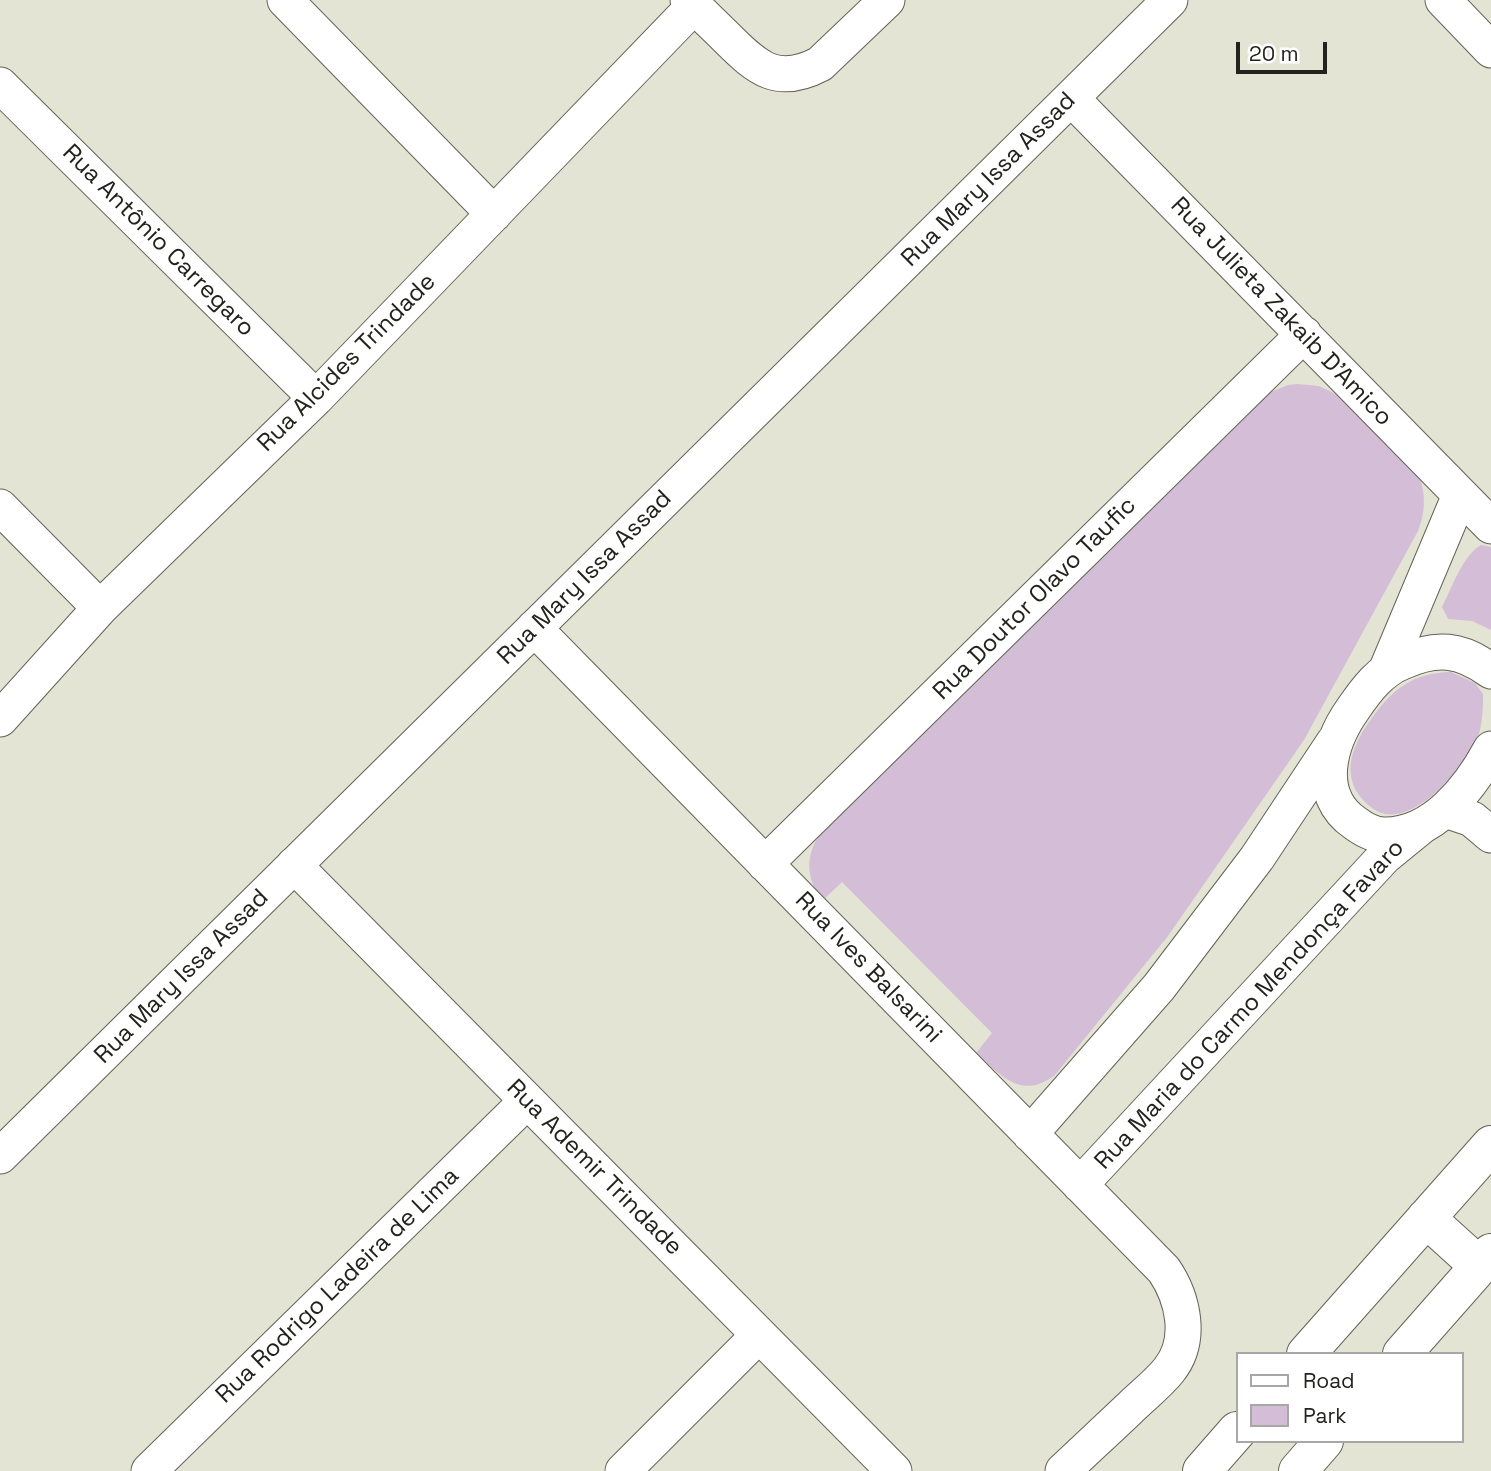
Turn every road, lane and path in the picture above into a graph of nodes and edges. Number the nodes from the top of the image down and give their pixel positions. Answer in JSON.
{"nodes":[{"id":1,"x":285,"y":0,"type":"edge"},
{"id":2,"x":887,"y":0,"type":"edge"},
{"id":3,"x":1170,"y":0,"type":"edge"},
{"id":4,"x":1443,"y":0,"type":"edge"},
{"id":5,"x":691,"y":3,"type":"edge"},
{"id":6,"x":1491,"y":50,"type":"edge"},
{"id":7,"x":0,"y":85,"type":"edge"},
{"id":8,"x":1071,"y":98,"type":"junction"},
{"id":9,"x":494,"y":214,"type":"junction"},
{"id":10,"x":1304,"y":334,"type":"junction"},
{"id":11,"x":316,"y":398,"type":"junction"},
{"id":12,"x":1460,"y":495,"type":"junction"},
{"id":13,"x":0,"y":507,"type":"edge"},
{"id":14,"x":1491,"y":526,"type":"edge"},
{"id":15,"x":100,"y":608,"type":"junction"},
{"id":16,"x":534,"y":628,"type":"junction"},
{"id":17,"x":1385,"y":671,"type":"junction"},
{"id":18,"x":1491,"y":671,"type":"edge"},
{"id":19,"x":0,"y":719,"type":"edge"},
{"id":20,"x":1334,"y":742,"type":"junction"},
{"id":21,"x":1491,"y":749,"type":"edge"},
{"id":22,"x":1433,"y":818,"type":"junction"},
{"id":23,"x":1491,"y":835,"type":"edge"},
{"id":24,"x":765,"y":864,"type":"junction"},
{"id":25,"x":294,"y":866,"type":"junction"},
{"id":26,"x":527,"y":1101,"type":"junction"},
{"id":27,"x":1030,"y":1134,"type":"junction"},
{"id":28,"x":1491,"y":1145,"type":"edge"},
{"id":29,"x":0,"y":1156,"type":"edge"},
{"id":30,"x":1080,"y":1185,"type":"junction"},
{"id":31,"x":1426,"y":1218,"type":"junction"},
{"id":32,"x":1485,"y":1259,"type":"edge"},
{"id":33,"x":759,"y":1335,"type":"junction"},
{"id":34,"x":1308,"y":1352,"type":"edge"},
{"id":35,"x":1404,"y":1352,"type":"edge"},
{"id":36,"x":1236,"y":1433,"type":"edge"},
{"id":37,"x":1322,"y":1443,"type":"edge"},
{"id":38,"x":149,"y":1471,"type":"edge"},
{"id":39,"x":623,"y":1471,"type":"edge"},
{"id":40,"x":894,"y":1471,"type":"edge"},
{"id":41,"x":1063,"y":1471,"type":"edge"},
{"id":42,"x":1202,"y":1471,"type":"edge"},
{"id":43,"x":1298,"y":1471,"type":"edge"}],
"edges":[{"from":1,"to":9,"type":"street"},
{"from":2,"to":5,"type":"street"},
{"from":3,"to":8,"type":"street","name":"Rua Mary Issa Assad"},
{"from":4,"to":6,"type":"street"},
{"from":5,"to":9,"type":"street","name":"Rua Alcides Trindade"},
{"from":7,"to":11,"type":"street","name":"Rua Antônio Carregaro"},
{"from":8,"to":10,"type":"street","name":"Rua Julieta Zakaib D'Amico"},
{"from":8,"to":16,"type":"street","name":"Rua Mary Issa Assad"},
{"from":9,"to":11,"type":"street","name":"Rua Alcides Trindade"},
{"from":10,"to":12,"type":"street","name":"Rua Julieta Zakaib D'Amico"},
{"from":10,"to":24,"type":"street","name":"Rua Doutor Olavo Taufic"},
{"from":11,"to":15,"type":"street","name":"Rua Alcides Trindade"},
{"from":12,"to":14,"type":"street","name":"Rua Julieta Zakaib D'Amico"},
{"from":12,"to":17,"type":"street"},
{"from":13,"to":15,"type":"street"},
{"from":15,"to":19,"type":"street","name":"Rua Alcides Trindade"},
{"from":16,"to":24,"type":"street","name":"Rua Ives Balsarini"},
{"from":16,"to":25,"type":"street","name":"Rua Mary Issa Assad"},
{"from":17,"to":18,"type":"street"},
{"from":17,"to":20,"type":"street"},
{"from":20,"to":22,"type":"street"},
{"from":20,"to":27,"type":"street"},
{"from":21,"to":22,"type":"street","name":"Rua Maria do Carmo Mendonça Favaro"},
{"from":22,"to":23,"type":"street"},
{"from":22,"to":30,"type":"street","name":"Rua Maria do Carmo Mendonça Favaro"},
{"from":24,"to":27,"type":"street","name":"Rua Ives Balsarini"},
{"from":25,"to":26,"type":"street","name":"Rua Ademir Trindade"},
{"from":25,"to":29,"type":"street","name":"Rua Mary Issa Assad"},
{"from":26,"to":33,"type":"street","name":"Rua Ademir Trindade"},
{"from":26,"to":38,"type":"street","name":"Rua Rodrigo Ladeira de Lima"},
{"from":27,"to":30,"type":"street","name":"Rua Ives Balsarini"},
{"from":28,"to":31,"type":"street"},
{"from":30,"to":41,"type":"street","name":"Rua Ives Balsarini"},
{"from":31,"to":32,"type":"street"},
{"from":31,"to":34,"type":"street"},
{"from":32,"to":35,"type":"street"},
{"from":33,"to":39,"type":"street"},
{"from":33,"to":40,"type":"street","name":"Rua Ademir Trindade"},
{"from":36,"to":42,"type":"street"},
{"from":37,"to":43,"type":"street"}]}
